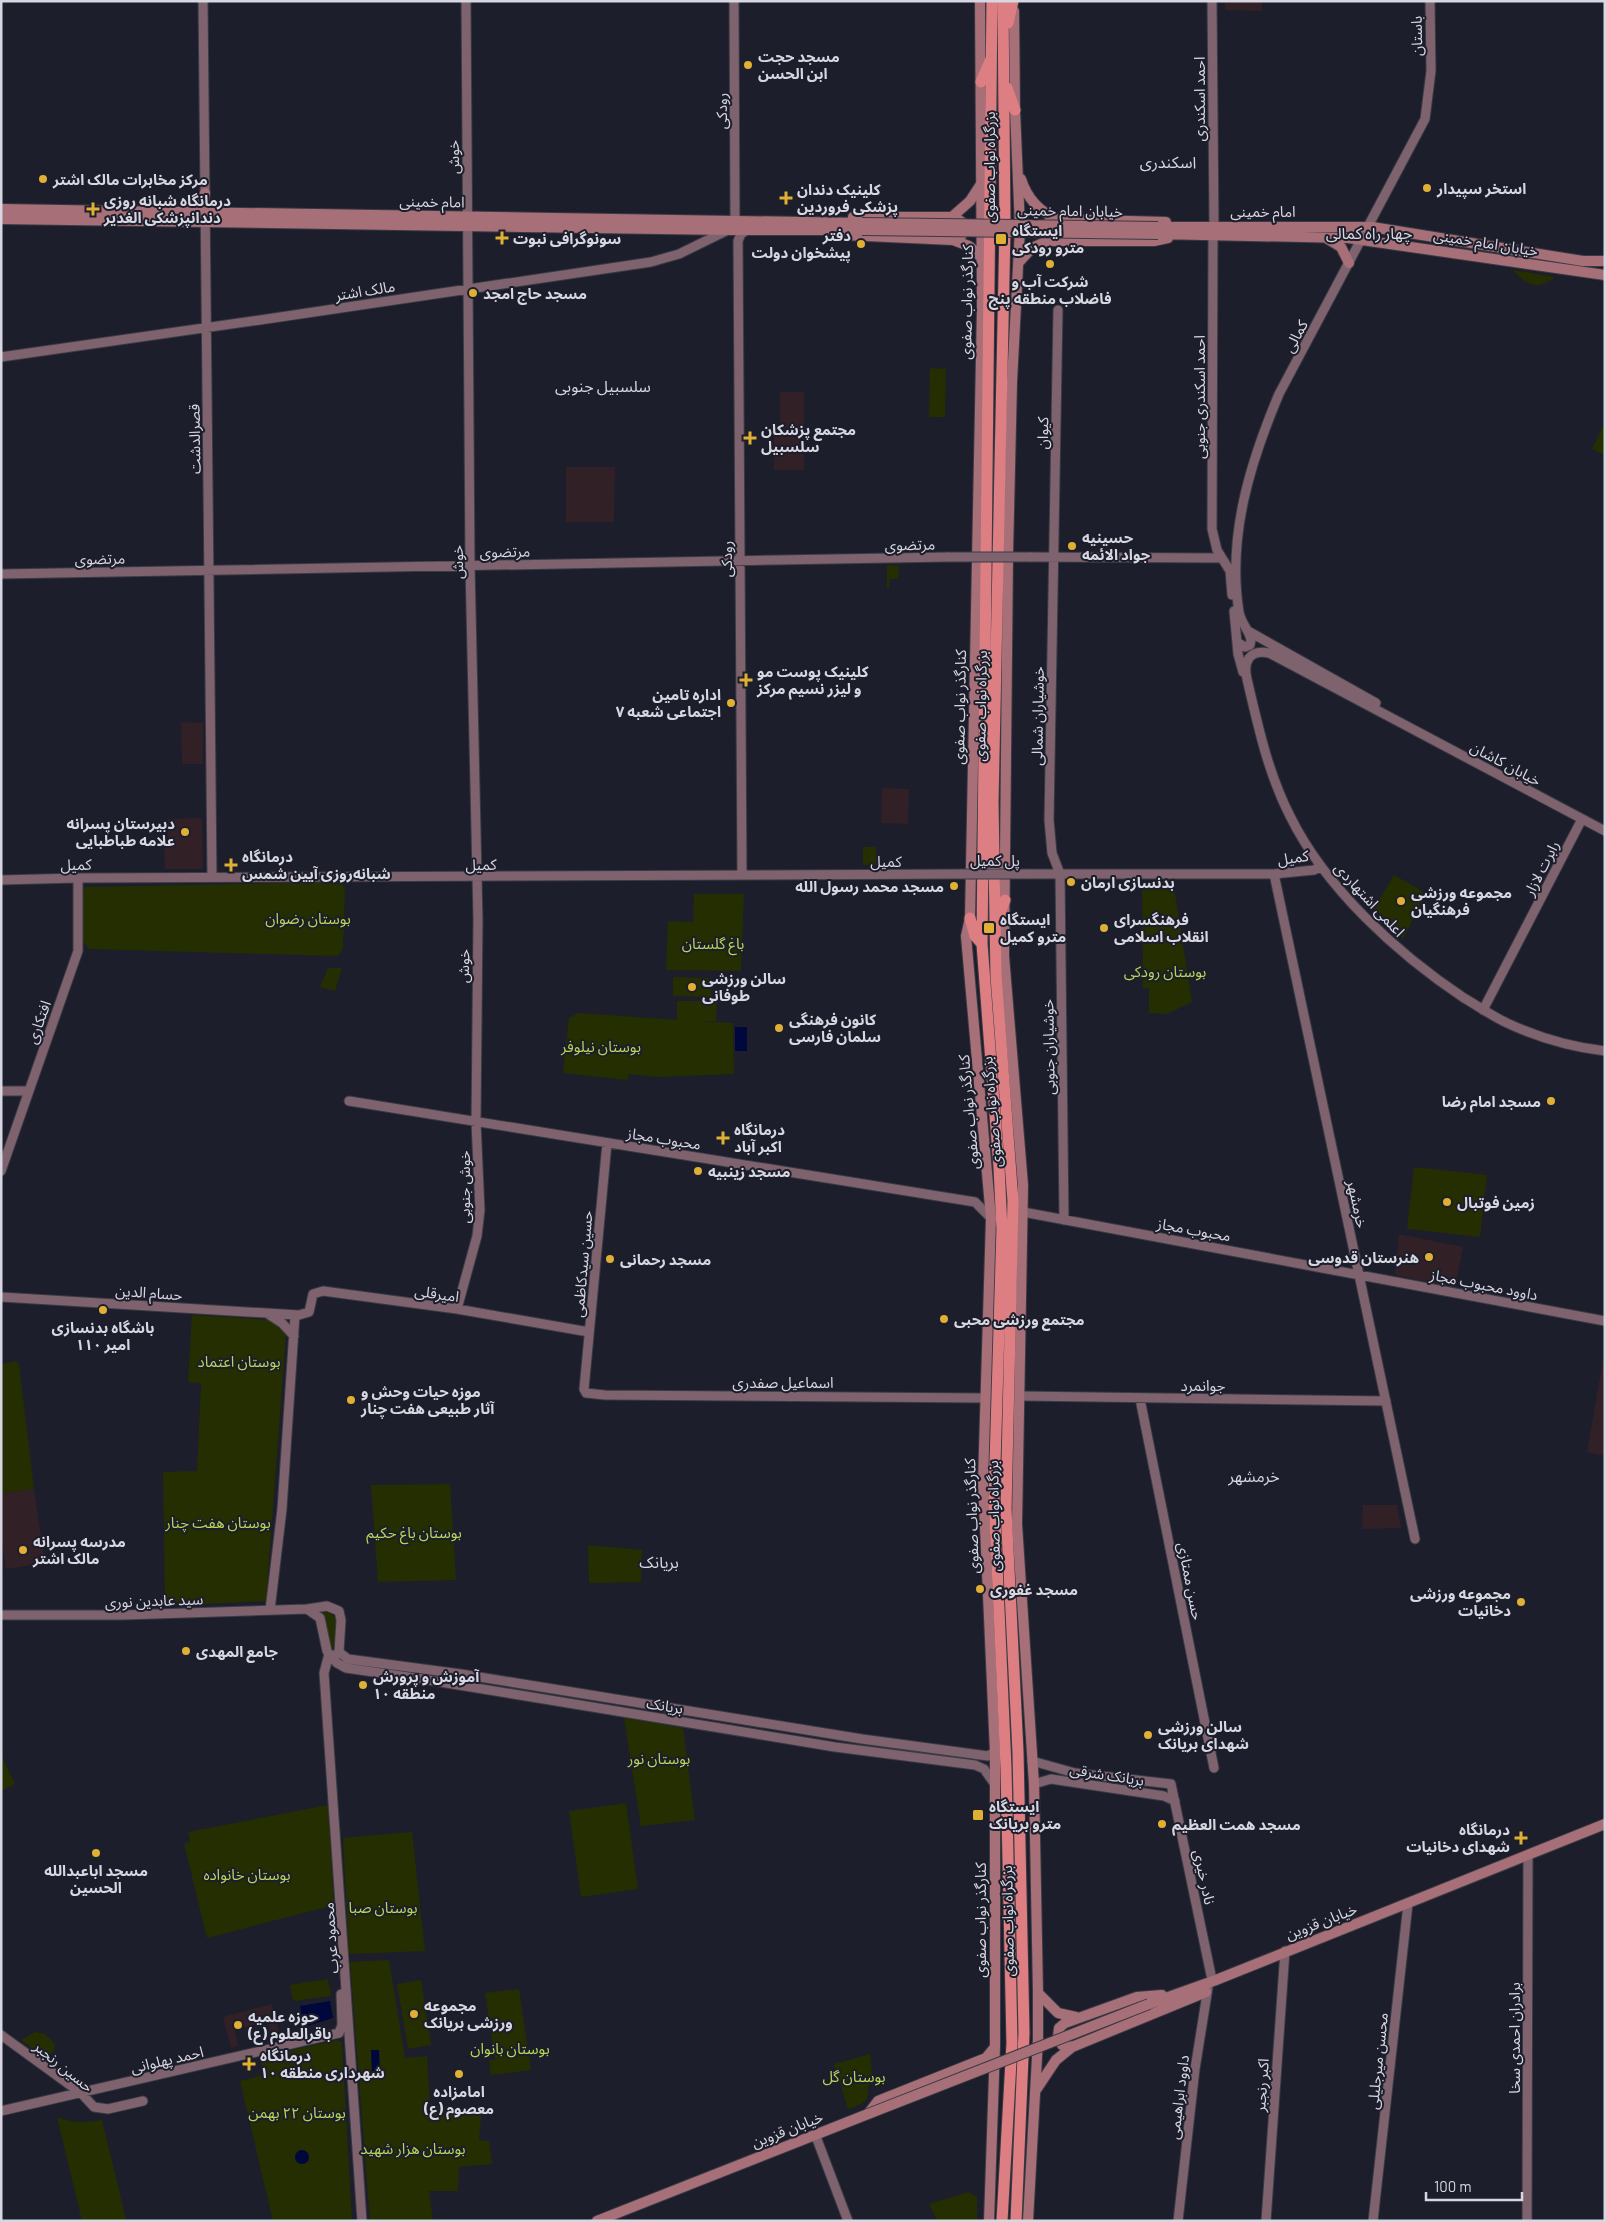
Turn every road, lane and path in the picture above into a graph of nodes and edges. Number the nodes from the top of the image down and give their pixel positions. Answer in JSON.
{"nodes":[{"id":1,"x":203,"y":1,"type":"edge"},
{"id":2,"x":466,"y":1,"type":"edge"},
{"id":3,"x":734,"y":1,"type":"edge"},
{"id":4,"x":980,"y":1,"type":"edge"},
{"id":5,"x":992,"y":1,"type":"edge"},
{"id":6,"x":1003,"y":1,"type":"edge"},
{"id":7,"x":1013,"y":1,"type":"edge"},
{"id":8,"x":1212,"y":1,"type":"edge"},
{"id":9,"x":1430,"y":1,"type":"edge"},
{"id":10,"x":1003,"y":42,"type":"junction"},
{"id":11,"x":992,"y":56,"type":"junction"},
{"id":12,"x":1431,"y":71,"type":"joint"},
{"id":13,"x":1004,"y":78,"type":"junction"},
{"id":14,"x":980,"y":82,"type":"junction"},
{"id":15,"x":1015,"y":110,"type":"junction"},
{"id":16,"x":1017,"y":169,"type":"junction"},
{"id":17,"x":981,"y":184,"type":"junction"},
{"id":18,"x":205,"y":193,"type":"junction"},
{"id":19,"x":1,"y":209,"type":"edge"},
{"id":20,"x":189,"y":212,"type":"junction"},
{"id":21,"x":953,"y":216,"type":"junction"},
{"id":22,"x":205,"y":217,"type":"junction"},
{"id":23,"x":1,"y":219,"type":"edge"},
{"id":24,"x":1057,"y":219,"type":"junction"},
{"id":25,"x":735,"y":220,"type":"junction"},
{"id":26,"x":468,"y":221,"type":"junction"},
{"id":27,"x":583,"y":223,"type":"junction"},
{"id":28,"x":862,"y":226,"type":"joint"},
{"id":29,"x":818,"y":227,"type":"junction"},
{"id":30,"x":1368,"y":227,"type":"junction"},
{"id":31,"x":728,"y":230,"type":"junction"},
{"id":32,"x":747,"y":230,"type":"junction"},
{"id":33,"x":1158,"y":230,"type":"joint"},
{"id":34,"x":1194,"y":230,"type":"junction"},
{"id":35,"x":1214,"y":230,"type":"junction"},
{"id":36,"x":1323,"y":236,"type":"junction"},
{"id":37,"x":1362,"y":239,"type":"junction"},
{"id":38,"x":953,"y":240,"type":"junction"},
{"id":39,"x":1056,"y":240,"type":"junction"},
{"id":40,"x":982,"y":258,"type":"junction"},
{"id":41,"x":1583,"y":261,"type":"junction"},
{"id":42,"x":1605,"y":261,"type":"edge"},
{"id":43,"x":1018,"y":263,"type":"junction"},
{"id":44,"x":1349,"y":264,"type":"junction"},
{"id":45,"x":1581,"y":273,"type":"junction"},
{"id":46,"x":1605,"y":275,"type":"edge"},
{"id":47,"x":469,"y":289,"type":"junction"},
{"id":48,"x":1058,"y":310,"type":"dead end"},
{"id":49,"x":206,"y":326,"type":"junction"},
{"id":50,"x":1,"y":357,"type":"edge"},
{"id":51,"x":1053,"y":557,"type":"junction"},
{"id":52,"x":1221,"y":558,"type":"junction"},
{"id":53,"x":740,"y":560,"type":"junction"},
{"id":54,"x":470,"y":565,"type":"junction"},
{"id":55,"x":209,"y":570,"type":"junction"},
{"id":56,"x":1,"y":574,"type":"edge"},
{"id":57,"x":1245,"y":630,"type":"junction"},
{"id":58,"x":1237,"y":642,"type":"junction"},
{"id":59,"x":1247,"y":679,"type":"junction"},
{"id":60,"x":1394,"y":720,"type":"junction"},
{"id":61,"x":1582,"y":819,"type":"junction"},
{"id":62,"x":1605,"y":832,"type":"edge"},
{"id":63,"x":1321,"y":866,"type":"junction"},
{"id":64,"x":962,"y":874,"type":"joint"},
{"id":65,"x":1029,"y":874,"type":"joint"},
{"id":66,"x":1060,"y":874,"type":"junction"},
{"id":67,"x":1274,"y":874,"type":"junction"},
{"id":68,"x":742,"y":875,"type":"junction"},
{"id":69,"x":212,"y":877,"type":"junction"},
{"id":70,"x":78,"y":878,"type":"junction"},
{"id":71,"x":476,"y":878,"type":"junction"},
{"id":72,"x":1,"y":880,"type":"edge"},
{"id":73,"x":1004,"y":900,"type":"junction"},
{"id":74,"x":970,"y":918,"type":"junction"},
{"id":75,"x":994,"y":928,"type":"junction"},
{"id":76,"x":982,"y":944,"type":"junction"},
{"id":77,"x":1483,"y":1010,"type":"junction"},
{"id":78,"x":1605,"y":1051,"type":"edge"},
{"id":79,"x":1,"y":1091,"type":"edge"},
{"id":80,"x":28,"y":1091,"type":"junction"},
{"id":81,"x":349,"y":1101,"type":"dead end"},
{"id":82,"x":476,"y":1122,"type":"junction"},
{"id":83,"x":607,"y":1143,"type":"junction"},
{"id":84,"x":1,"y":1171,"type":"edge"},
{"id":85,"x":989,"y":1184,"type":"junction"},
{"id":86,"x":975,"y":1202,"type":"junction"},
{"id":87,"x":1024,"y":1212,"type":"junction"},
{"id":88,"x":992,"y":1218,"type":"junction"},
{"id":89,"x":1064,"y":1220,"type":"junction"},
{"id":90,"x":1359,"y":1274,"type":"junction"},
{"id":91,"x":1,"y":1297,"type":"edge"},
{"id":92,"x":457,"y":1309,"type":"junction"},
{"id":93,"x":264,"y":1312,"type":"junction"},
{"id":94,"x":295,"y":1315,"type":"junction"},
{"id":95,"x":1605,"y":1321,"type":"edge"},
{"id":96,"x":590,"y":1332,"type":"junction"},
{"id":97,"x":294,"y":1336,"type":"junction"},
{"id":98,"x":584,"y":1389,"type":"joint"},
{"id":99,"x":1020,"y":1396,"type":"junction"},
{"id":100,"x":985,"y":1398,"type":"junction"},
{"id":101,"x":1140,"y":1399,"type":"junction"},
{"id":102,"x":1386,"y":1401,"type":"junction"},
{"id":103,"x":1415,"y":1539,"type":"dead end"},
{"id":104,"x":307,"y":1609,"type":"junction"},
{"id":105,"x":270,"y":1610,"type":"junction"},
{"id":106,"x":1,"y":1615,"type":"edge"},
{"id":107,"x":339,"y":1652,"type":"junction"},
{"id":108,"x":329,"y":1654,"type":"junction"},
{"id":109,"x":511,"y":1682,"type":"junction"},
{"id":110,"x":510,"y":1694,"type":"junction"},
{"id":111,"x":995,"y":1752,"type":"junction"},
{"id":112,"x":1032,"y":1761,"type":"junction"},
{"id":113,"x":1214,"y":1768,"type":"dead end"},
{"id":114,"x":994,"y":1784,"type":"junction"},
{"id":115,"x":1034,"y":1784,"type":"junction"},
{"id":116,"x":1171,"y":1784,"type":"joint"},
{"id":117,"x":1174,"y":1801,"type":"junction"},
{"id":118,"x":1605,"y":1824,"type":"edge"},
{"id":119,"x":1528,"y":1855,"type":"junction"},
{"id":120,"x":1408,"y":1904,"type":"junction"},
{"id":121,"x":1285,"y":1951,"type":"junction"},
{"id":122,"x":345,"y":1958,"type":"junction"},
{"id":123,"x":1214,"y":1978,"type":"junction"},
{"id":124,"x":1206,"y":1992,"type":"junction"},
{"id":125,"x":1038,"y":1993,"type":"junction"},
{"id":126,"x":1178,"y":1994,"type":"junction"},
{"id":127,"x":1084,"y":2017,"type":"junction"},
{"id":128,"x":339,"y":2033,"type":"junction"},
{"id":129,"x":1,"y":2035,"type":"edge"},
{"id":130,"x":350,"y":2046,"type":"junction"},
{"id":131,"x":995,"y":2046,"type":"junction"},
{"id":132,"x":1072,"y":2047,"type":"junction"},
{"id":133,"x":1035,"y":2091,"type":"junction"},
{"id":134,"x":81,"y":2092,"type":"junction"},
{"id":135,"x":143,"y":2101,"type":"dead end"},
{"id":136,"x":1,"y":2111,"type":"edge"},
{"id":137,"x":868,"y":2114,"type":"junction"},
{"id":138,"x":815,"y":2134,"type":"junction"},
{"id":139,"x":362,"y":2221,"type":"edge"},
{"id":140,"x":597,"y":2221,"type":"edge"},
{"id":141,"x":848,"y":2221,"type":"edge"},
{"id":142,"x":989,"y":2221,"type":"edge"},
{"id":143,"x":1002,"y":2221,"type":"edge"},
{"id":144,"x":1016,"y":2221,"type":"edge"},
{"id":145,"x":1028,"y":2221,"type":"edge"},
{"id":146,"x":1178,"y":2221,"type":"edge"},
{"id":147,"x":1266,"y":2221,"type":"edge"},
{"id":148,"x":1374,"y":2221,"type":"edge"},
{"id":149,"x":1527,"y":2221,"type":"edge"}],
"edges":[{"from":1,"to":18,"type":"main road","name":"قصرالدشت"},
{"from":2,"to":26,"type":"main road","name":"خوش"},
{"from":3,"to":25,"type":"main road","name":"رودکی"},
{"from":4,"to":14,"type":"main road","name":"کنارگذر نواب صفوی"},
{"from":5,"to":11,"type":"highway","name":"بزرگراه نواب صفوی"},
{"from":6,"to":10,"type":"highway","name":"بزرگراه نواب صفوی"},
{"from":7,"to":10,"type":"highway"},
{"from":7,"to":15,"type":"main road"},
{"from":8,"to":35,"type":"main road","name":"احمد اسکندری"},
{"from":9,"to":12,"type":"main road","name":"باستان"},
{"from":10,"to":13,"type":"highway","name":"بزرگراه نواب صفوی"},
{"from":11,"to":14,"type":"highway"},
{"from":11,"to":76,"type":"highway","name":"بزرگراه نواب صفوی"},
{"from":12,"to":30,"type":"main road","name":"کمالی"},
{"from":13,"to":15,"type":"highway"},
{"from":13,"to":75,"type":"highway","name":"بزرگراه نواب صفوی"},
{"from":14,"to":17,"type":"main road","name":"کنارگذر نواب صفوی"},
{"from":15,"to":16,"type":"main road"},
{"from":16,"to":24,"type":"main road"},
{"from":16,"to":43,"type":"main road"},
{"from":17,"to":21,"type":"main road"},
{"from":17,"to":40,"type":"main road","name":"کنارگذر نواب صفوی"},
{"from":18,"to":20,"type":"main road"},
{"from":18,"to":22,"type":"main road","name":"قصرالدشت"},
{"from":19,"to":20,"type":"main road","name":"امام خمینی"},
{"from":20,"to":22,"type":"main road","name":"امام خمینی"},
{"from":21,"to":29,"type":"main road"},
{"from":21,"to":38,"type":"main road"},
{"from":22,"to":23,"type":"main road","name":"امام خمینی"},
{"from":22,"to":26,"type":"main road","name":"امام خمینی"},
{"from":22,"to":49,"type":"main road","name":"قصرالدشت"},
{"from":24,"to":34,"type":"main road"},
{"from":24,"to":39,"type":"main road"},
{"from":25,"to":27,"type":"main road","name":"امام خمینی"},
{"from":25,"to":29,"type":"main road","name":"امام خمینی"},
{"from":26,"to":27,"type":"main road","name":"امام خمینی"},
{"from":26,"to":47,"type":"main road","name":"خوش"},
{"from":27,"to":31,"type":"main road","name":"امام خمینی"},
{"from":28,"to":29,"type":"main road","name":"امام خمینی"},
{"from":28,"to":33,"type":"main road","name":"خیابان امام خمینی","bridge":true},
{"from":29,"to":32,"type":"main road","name":"امام خمینی"},
{"from":29,"to":38,"type":"main road"},
{"from":30,"to":35,"type":"main road","name":"امام خمینی"},
{"from":30,"to":37,"type":"main road","name":"کمالی"},
{"from":30,"to":41,"type":"main road","name":"خیابان امام خمینی"},
{"from":31,"to":32,"type":"main road","name":"امام خمینی"},
{"from":31,"to":47,"type":"main road","name":"مالک اشتر"},
{"from":32,"to":53,"type":"main road","name":"رودکی"},
{"from":33,"to":34,"type":"main road","name":"امام خمینی"},
{"from":34,"to":35,"type":"main road","name":"امام خمینی"},
{"from":34,"to":39,"type":"main road"},
{"from":35,"to":36,"type":"main road","name":"امام خمینی"},
{"from":35,"to":52,"type":"main road","name":"احمد اسکندری جنوبی"},
{"from":36,"to":37,"type":"main road","name":"امام خمینی"},
{"from":36,"to":44,"type":"main road"},
{"from":37,"to":44,"type":"main road","name":"کمالی"},
{"from":37,"to":45,"type":"main road","name":"خیابان امام خمینی"},
{"from":38,"to":40,"type":"main road"},
{"from":39,"to":43,"type":"main road"},
{"from":40,"to":74,"type":"main road","name":"کنارگذر نواب صفوی"},
{"from":41,"to":42,"type":"main road","name":"خیابان امام خمینی"},
{"from":41,"to":45,"type":"main road"},
{"from":43,"to":73,"type":"main road"},
{"from":44,"to":57,"type":"main road","name":"کمالی"},
{"from":45,"to":46,"type":"main road","name":"خیابان امام خمینی"},
{"from":47,"to":49,"type":"main road","name":"مالک اشتر"},
{"from":47,"to":54,"type":"main road","name":"خوش"},
{"from":48,"to":51,"type":"main road","name":"کیوان"},
{"from":49,"to":50,"type":"main road","name":"مالک اشتر"},
{"from":49,"to":55,"type":"main road","name":"قصرالدشت"},
{"from":51,"to":52,"type":"main road"},
{"from":51,"to":53,"type":"main road","name":"مرتضوی","bridge":true},
{"from":51,"to":66,"type":"main road","name":"خوشیاران شمالی"},
{"from":52,"to":58,"type":"main road"},
{"from":53,"to":54,"type":"main road","name":"مرتضوی"},
{"from":53,"to":68,"type":"main road","name":"رودکی"},
{"from":54,"to":55,"type":"main road","name":"مرتضوی"},
{"from":54,"to":71,"type":"main road","name":"خوش"},
{"from":55,"to":56,"type":"main road","name":"مرتضوی"},
{"from":55,"to":69,"type":"main road","name":"قصرالدشت"},
{"from":57,"to":58,"type":"main road"},
{"from":57,"to":60,"type":"main road","name":"خیابان کاشان"},
{"from":58,"to":59,"type":"main road"},
{"from":59,"to":60,"type":"main road","name":"خیابان کاشان"},
{"from":59,"to":63,"type":"main road","name":"اعلمی اشتهاردی"},
{"from":60,"to":61,"type":"main road","name":"خیابان کاشان"},
{"from":61,"to":62,"type":"main road","name":"خیابان کاشان"},
{"from":61,"to":77,"type":"main road","name":"رابرت لازار"},
{"from":63,"to":67,"type":"main road","name":"کمیل"},
{"from":63,"to":77,"type":"main road","name":"اعلمی اشتهاردی"},
{"from":64,"to":65,"type":"main road","name":"پل کمیل","bridge":true},
{"from":64,"to":68,"type":"main road","name":"کمیل"},
{"from":65,"to":66,"type":"main road","name":"کمیل"},
{"from":66,"to":67,"type":"main road","name":"کمیل"},
{"from":66,"to":89,"type":"main road","name":"خوشیاران جنوبی"},
{"from":67,"to":90,"type":"main road","name":"خرمشهر"},
{"from":68,"to":71,"type":"main road","name":"کمیل"},
{"from":69,"to":70,"type":"main road","name":"کمیل"},
{"from":69,"to":71,"type":"main road","name":"کمیل"},
{"from":70,"to":72,"type":"main road","name":"کمیل"},
{"from":70,"to":80,"type":"main road","name":"افتکاری"},
{"from":71,"to":82,"type":"main road","name":"خوش"},
{"from":73,"to":75,"type":"highway"},
{"from":73,"to":87,"type":"main road"},
{"from":74,"to":76,"type":"highway"},
{"from":74,"to":85,"type":"main road","name":"کنارگذر نواب صفوی"},
{"from":75,"to":144,"type":"highway","name":"بزرگراه نواب صفوی"},
{"from":76,"to":143,"type":"highway","name":"بزرگراه نواب صفوی"},
{"from":77,"to":78,"type":"main road","name":"اعلمی اشتهاردی"},
{"from":79,"to":80,"type":"main road"},
{"from":80,"to":84,"type":"main road","name":"افتکاری"},
{"from":81,"to":82,"type":"main road","name":"محبوب مجاز"},
{"from":82,"to":83,"type":"main road","name":"محبوب مجاز"},
{"from":82,"to":92,"type":"main road","name":"خوش جنوبی"},
{"from":83,"to":86,"type":"main road","name":"محبوب مجاز"},
{"from":83,"to":96,"type":"main road","name":"حسین سیدکاظمی"},
{"from":85,"to":86,"type":"main road"},
{"from":85,"to":88,"type":"main road","name":"کنارگذر نواب صفوی"},
{"from":86,"to":88,"type":"main road"},
{"from":87,"to":89,"type":"main road","name":"محبوب مجاز"},
{"from":87,"to":99,"type":"main road"},
{"from":88,"to":100,"type":"main road","name":"کنارگذر نواب صفوی"},
{"from":89,"to":90,"type":"main road","name":"محبوب مجاز"},
{"from":90,"to":95,"type":"main road","name":"داوود محبوب مجاز"},
{"from":90,"to":102,"type":"main road","name":"خرمشهر"},
{"from":91,"to":93,"type":"main road","name":"حسام الدین"},
{"from":92,"to":94,"type":"main road","name":"امیرقلی"},
{"from":92,"to":96,"type":"main road","name":"امیرقلی"},
{"from":93,"to":94,"type":"main road","name":"حسام الدین"},
{"from":93,"to":97,"type":"main road"},
{"from":94,"to":97,"type":"main road"},
{"from":96,"to":98,"type":"main road","name":"حسین سیدکاظمی"},
{"from":97,"to":105,"type":"main road"},
{"from":98,"to":100,"type":"main road","name":"اسماعیل صفدری"},
{"from":99,"to":101,"type":"main road","name":"جوانمرد"},
{"from":99,"to":112,"type":"main road"},
{"from":100,"to":111,"type":"main road","name":"کنارگذر نواب صفوی"},
{"from":101,"to":102,"type":"main road","name":"جوانمرد"},
{"from":101,"to":113,"type":"main road","name":"حسن ممتازی"},
{"from":102,"to":103,"type":"main road","name":"خرمشهر"},
{"from":104,"to":105,"type":"main road","name":"سید عابدین نوری"},
{"from":104,"to":107,"type":"main road","name":"سید عابدین نوری"},
{"from":104,"to":108,"type":"main road"},
{"from":105,"to":106,"type":"main road","name":"سید عابدین نوری"},
{"from":107,"to":108,"type":"main road"},
{"from":107,"to":109,"type":"main road","name":"بریانک"},
{"from":108,"to":110,"type":"main road","name":"بریانک"},
{"from":108,"to":122,"type":"main road","name":"محمود عرب"},
{"from":109,"to":110,"type":"main road"},
{"from":109,"to":111,"type":"main road","name":"بریانک"},
{"from":110,"to":114,"type":"main road","name":"بریانک"},
{"from":111,"to":114,"type":"main road","name":"کنارگذر نواب صفوی"},
{"from":112,"to":115,"type":"main road"},
{"from":112,"to":116,"type":"main road","name":"بریانک شرقی"},
{"from":114,"to":131,"type":"main road","name":"کنارگذر نواب صفوی"},
{"from":115,"to":117,"type":"main road","name":"بریانک شرقی"},
{"from":115,"to":125,"type":"main road"},
{"from":116,"to":117,"type":"main road","name":"نادر خیری"},
{"from":117,"to":123,"type":"main road","name":"نادر خیری"},
{"from":118,"to":119,"type":"main road","name":"خیابان قزوین"},
{"from":119,"to":120,"type":"main road","name":"خیابان قزوین"},
{"from":119,"to":149,"type":"main road","name":"برادران احمدی سخا"},
{"from":120,"to":121,"type":"main road","name":"خیابان قزوین"},
{"from":120,"to":148,"type":"main road","name":"محسن میرجلیلی"},
{"from":121,"to":123,"type":"main road","name":"خیابان قزوین"},
{"from":121,"to":147,"type":"main road","name":"اکبر رنجبر"},
{"from":122,"to":128,"type":"main road"},
{"from":122,"to":130,"type":"main road","name":"محمود عرب"},
{"from":123,"to":124,"type":"main road"},
{"from":123,"to":126,"type":"main road","name":"خیابان قزوین"},
{"from":124,"to":132,"type":"main road"},
{"from":124,"to":146,"type":"main road","name":"داوود ابراهیمی"},
{"from":125,"to":127,"type":"main road"},
{"from":125,"to":133,"type":"main road"},
{"from":126,"to":127,"type":"main road"},
{"from":126,"to":137,"type":"main road","name":"خیابان قزوین","bridge":true},
{"from":127,"to":132,"type":"main road"},
{"from":128,"to":130,"type":"main road"},
{"from":128,"to":134,"type":"main road","name":"احمد پهلوانی"},
{"from":129,"to":134,"type":"main road","name":"حسین رنجبر"},
{"from":130,"to":139,"type":"main road","name":"محمود عرب"},
{"from":131,"to":137,"type":"main road"},
{"from":131,"to":142,"type":"main road","name":"کنارگذر نواب صفوی"},
{"from":132,"to":133,"type":"main road"},
{"from":133,"to":145,"type":"main road"},
{"from":134,"to":135,"type":"main road","name":"حسین رنجبر"},
{"from":134,"to":136,"type":"main road","name":"احمد پهلوانی"},
{"from":137,"to":138,"type":"main road","name":"خیابان قزوین"},
{"from":138,"to":140,"type":"main road","name":"خیابان قزوین"},
{"from":138,"to":141,"type":"main road"}]}
